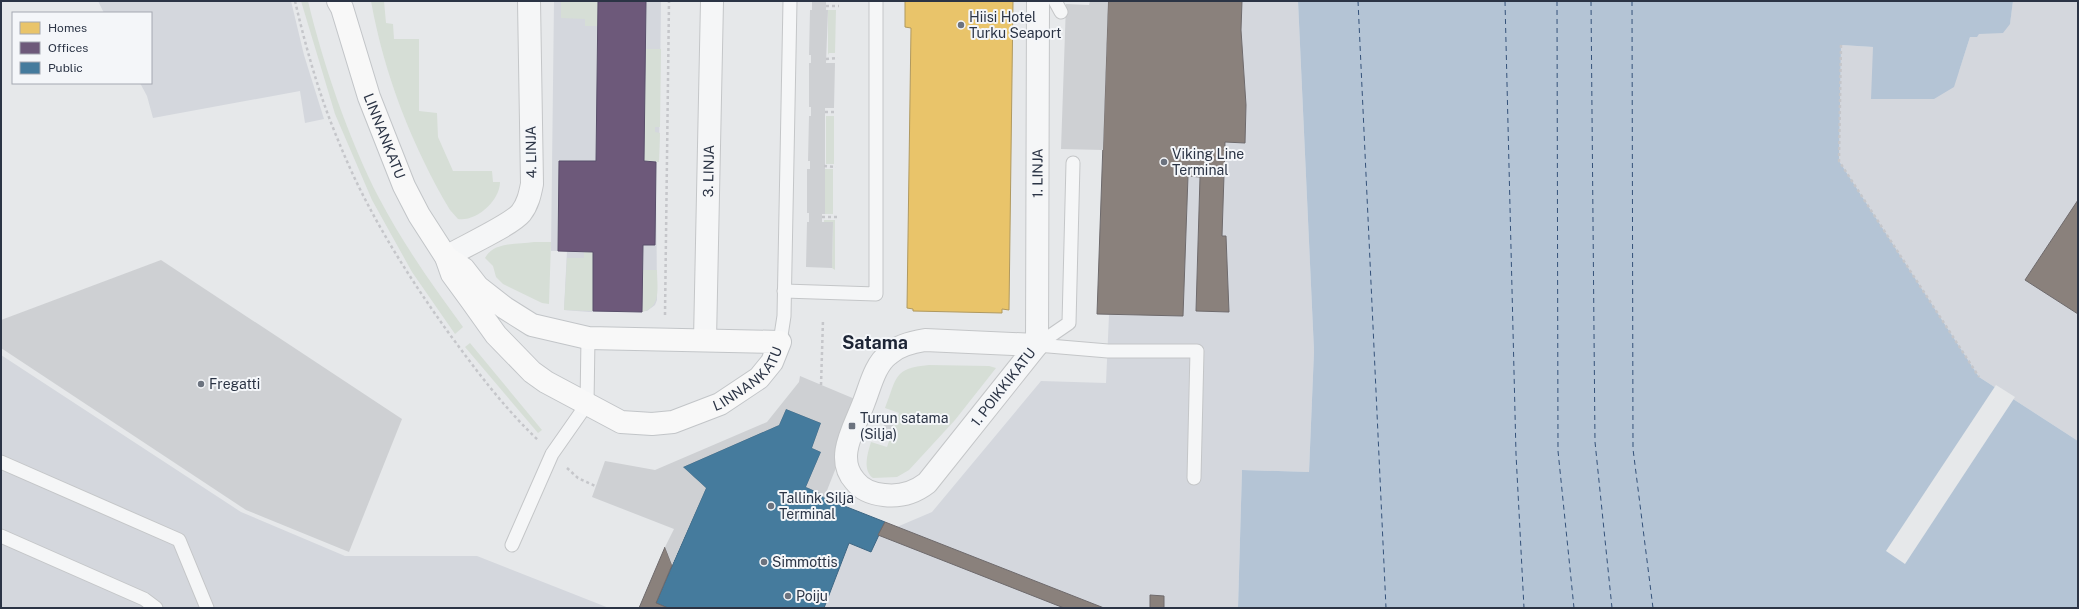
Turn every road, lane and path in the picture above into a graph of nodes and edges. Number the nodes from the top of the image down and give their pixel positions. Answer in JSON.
{"nodes":[{"id":1,"x":295,"y":1,"type":"edge"},
{"id":2,"x":529,"y":1,"type":"edge"},
{"id":3,"x":669,"y":1,"type":"edge"},
{"id":4,"x":712,"y":1,"type":"edge"},
{"id":5,"x":790,"y":1,"type":"edge"},
{"id":6,"x":876,"y":1,"type":"edge"},
{"id":7,"x":1038,"y":1,"type":"edge"},
{"id":8,"x":341,"y":3,"type":"edge"},
{"id":9,"x":826,"y":6,"type":"dead end"},
{"id":10,"x":839,"y":6,"type":"dead end"},
{"id":11,"x":1841,"y":45,"type":"dead end"},
{"id":12,"x":838,"y":58,"type":"dead end"},
{"id":13,"x":826,"y":59,"type":"dead end"},
{"id":14,"x":825,"y":112,"type":"dead end"},
{"id":15,"x":837,"y":112,"type":"dead end"},
{"id":16,"x":1073,"y":163,"type":"dead end"},
{"id":17,"x":824,"y":166,"type":"dead end"},
{"id":18,"x":836,"y":167,"type":"dead end"},
{"id":19,"x":822,"y":217,"type":"dead end"},
{"id":20,"x":839,"y":218,"type":"dead end"},
{"id":21,"x":446,"y":257,"type":"junction"},
{"id":22,"x":784,"y":291,"type":"junction"},
{"id":23,"x":665,"y":315,"type":"dead end"},
{"id":24,"x":823,"y":320,"type":"dead end"},
{"id":25,"x":588,"y":338,"type":"junction"},
{"id":26,"x":705,"y":340,"type":"junction"},
{"id":27,"x":780,"y":342,"type":"junction"},
{"id":28,"x":1037,"y":345,"type":"junction"},
{"id":29,"x":1980,"y":376,"type":"dead end"},
{"id":30,"x":821,"y":385,"type":"dead end"},
{"id":31,"x":587,"y":404,"type":"junction"},
{"id":32,"x":552,"y":454,"type":"junction"},
{"id":33,"x":1,"y":462,"type":"edge"},
{"id":34,"x":1194,"y":478,"type":"dead end"},
{"id":35,"x":596,"y":486,"type":"dead end"},
{"id":36,"x":1,"y":536,"type":"edge"},
{"id":37,"x":512,"y":545,"type":"dead end"},
{"id":38,"x":156,"y":608,"type":"edge"},
{"id":39,"x":207,"y":608,"type":"edge"}],
"edges":[{"from":1,"to":32,"type":"path"},
{"from":2,"to":21,"type":"street","name":"4. LINJA"},
{"from":3,"to":23,"type":"path"},
{"from":4,"to":26,"type":"street","name":"3. LINJA"},
{"from":5,"to":22,"type":"lane"},
{"from":6,"to":22,"type":"lane"},
{"from":7,"to":28,"type":"street","name":"1. LINJA"},
{"from":8,"to":21,"type":"main road","name":"LINNANKATU"},
{"from":9,"to":10,"type":"path"},
{"from":11,"to":29,"type":"path"},
{"from":12,"to":13,"type":"path"},
{"from":14,"to":15,"type":"path"},
{"from":16,"to":28,"type":"lane"},
{"from":17,"to":18,"type":"path"},
{"from":19,"to":20,"type":"path"},
{"from":21,"to":25,"type":"main road","name":"LINNANKATU"},
{"from":21,"to":31,"type":"main road","name":"LINNANKATU"},
{"from":22,"to":27,"type":"lane"},
{"from":24,"to":30,"type":"path"},
{"from":25,"to":26,"type":"main road","name":"LINNANKATU"},
{"from":25,"to":31,"type":"lane"},
{"from":26,"to":27,"type":"main road","name":"LINNANKATU"},
{"from":27,"to":31,"type":"main road","name":"LINNANKATU"},
{"from":28,"to":28,"type":"street","name":"1. POIKKIKATU"},
{"from":28,"to":34,"type":"lane"},
{"from":31,"to":32,"type":"lane"},
{"from":32,"to":35,"type":"path"},
{"from":32,"to":37,"type":"lane"},
{"from":33,"to":39,"type":"lane"},
{"from":36,"to":38,"type":"lane"}]}
